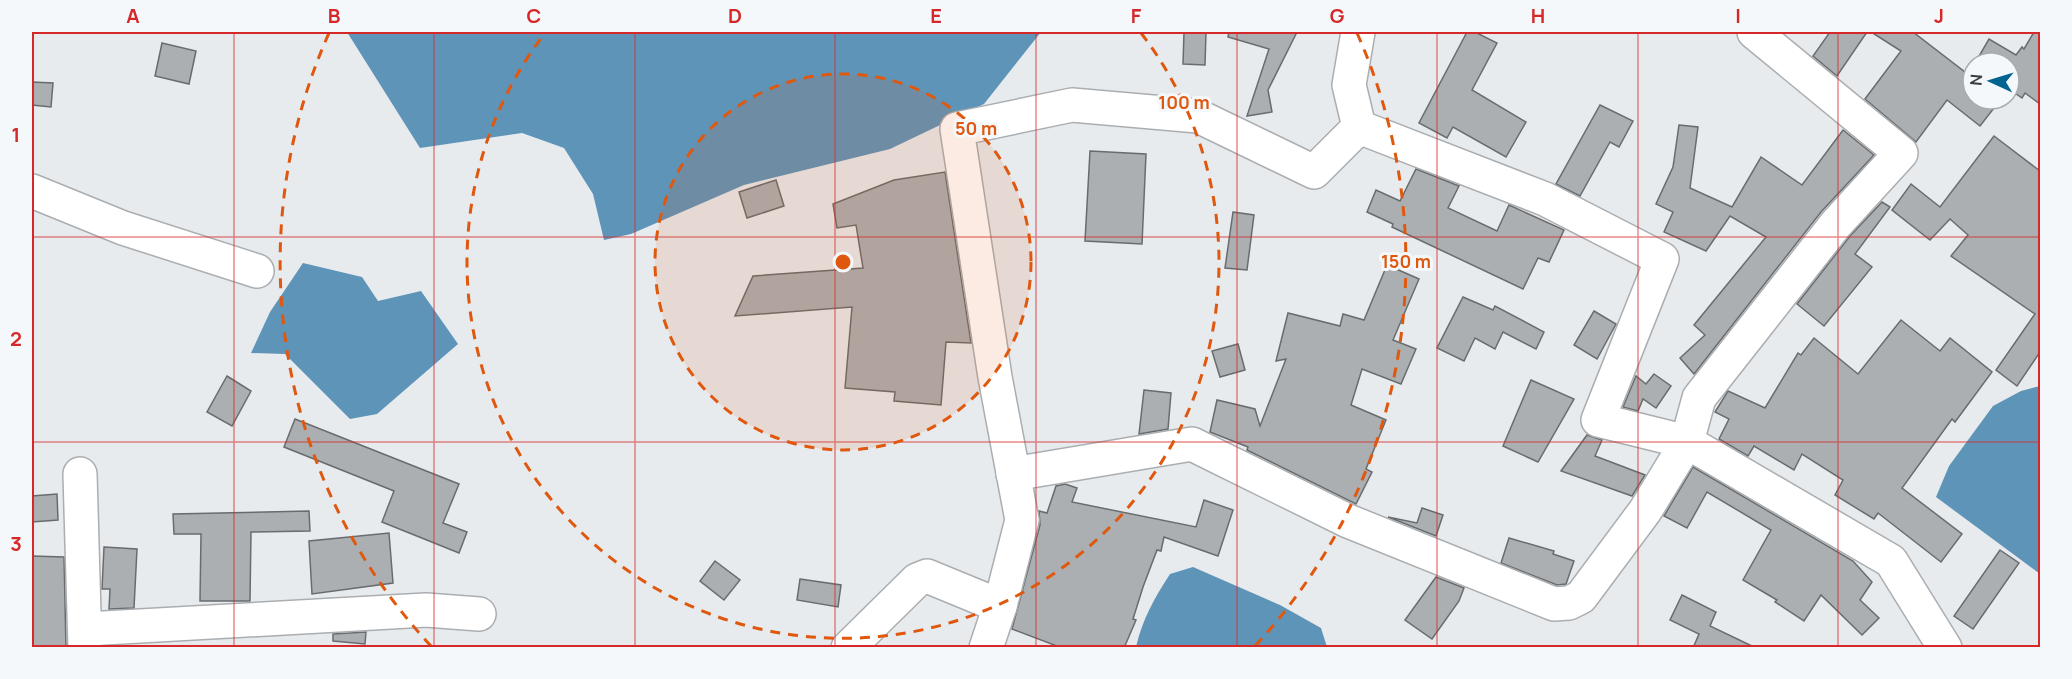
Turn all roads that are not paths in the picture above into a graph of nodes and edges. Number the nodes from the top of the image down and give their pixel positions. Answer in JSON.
{"nodes":[{"id":1,"x":1358,"y":32,"type":"edge"},
{"id":2,"x":1754,"y":32,"type":"edge"},
{"id":3,"x":1359,"y":127,"type":"junction"},
{"id":4,"x":32,"y":191,"type":"edge"},
{"id":5,"x":257,"y":271,"type":"dead end"},
{"id":6,"x":1687,"y":442,"type":"junction"},
{"id":7,"x":80,"y":474,"type":"dead end"},
{"id":8,"x":1014,"y":474,"type":"junction"},
{"id":9,"x":1000,"y":606,"type":"junction"},
{"id":10,"x":479,"y":614,"type":"dead end"},
{"id":11,"x":85,"y":638,"type":"edge"},
{"id":12,"x":848,"y":648,"type":"edge"},
{"id":13,"x":986,"y":648,"type":"edge"},
{"id":14,"x":1945,"y":648,"type":"edge"}],
"edges":[{"from":1,"to":3,"type":"street"},
{"from":2,"to":6,"type":"street"},
{"from":3,"to":6,"type":"street"},
{"from":3,"to":8,"type":"street"},
{"from":4,"to":5,"type":"street"},
{"from":6,"to":8,"type":"street"},
{"from":6,"to":14,"type":"street"},
{"from":7,"to":11,"type":"street"},
{"from":8,"to":9,"type":"street"},
{"from":9,"to":12,"type":"street"},
{"from":9,"to":13,"type":"street"},
{"from":10,"to":11,"type":"street"}]}
